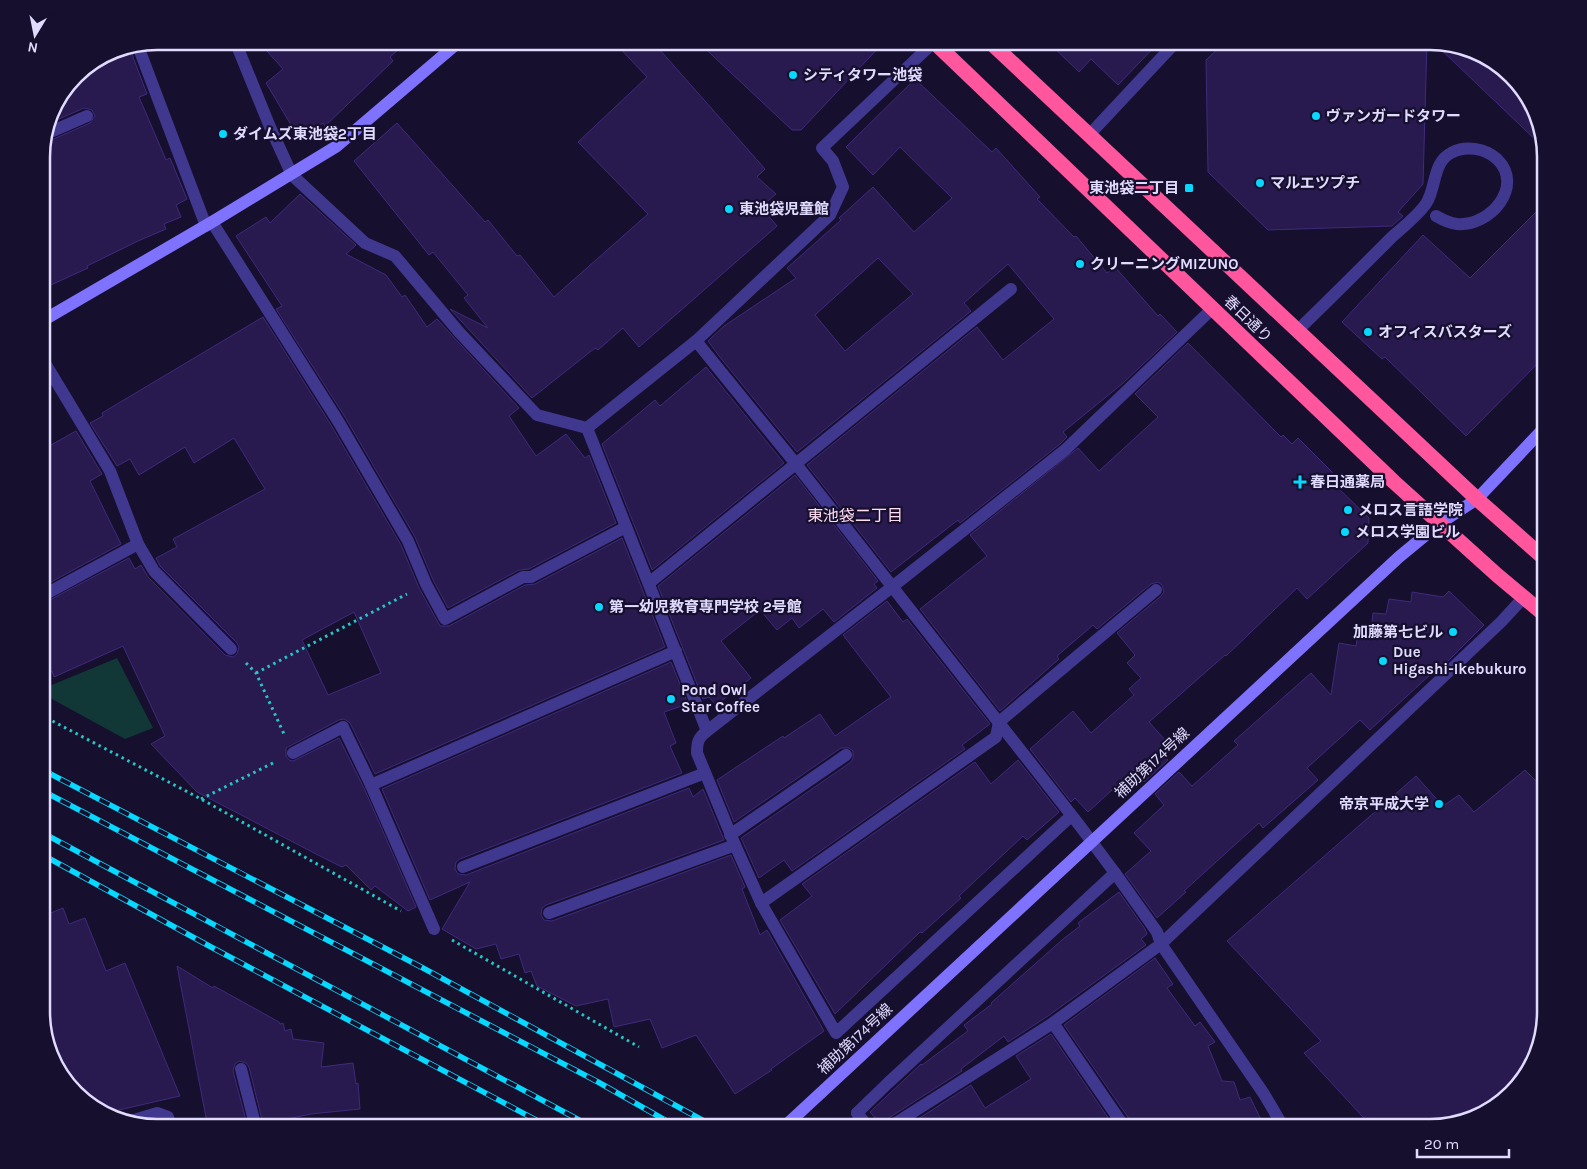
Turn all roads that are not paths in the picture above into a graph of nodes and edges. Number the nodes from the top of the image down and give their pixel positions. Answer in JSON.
{"nodes":[{"id":1,"x":239,"y":50,"type":"edge"},
{"id":2,"x":450,"y":50,"type":"edge"},
{"id":3,"x":925,"y":50,"type":"edge"},
{"id":4,"x":941,"y":50,"type":"edge"},
{"id":5,"x":999,"y":50,"type":"edge"},
{"id":6,"x":1169,"y":50,"type":"edge"},
{"id":7,"x":141,"y":54,"type":"dead end"},
{"id":8,"x":87,"y":116,"type":"dead end"},
{"id":9,"x":54,"y":131,"type":"edge"},
{"id":10,"x":1089,"y":135,"type":"junction"},
{"id":11,"x":292,"y":174,"type":"junction"},
{"id":12,"x":1436,"y":216,"type":"dead end"},
{"id":13,"x":209,"y":224,"type":"junction"},
{"id":14,"x":1011,"y":289,"type":"dead end"},
{"id":15,"x":1212,"y":309,"type":"junction"},
{"id":16,"x":50,"y":316,"type":"edge"},
{"id":17,"x":1298,"y":330,"type":"junction"},
{"id":18,"x":696,"y":341,"type":"junction"},
{"id":19,"x":50,"y":371,"type":"edge"},
{"id":20,"x":587,"y":428,"type":"junction"},
{"id":21,"x":1537,"y":436,"type":"edge"},
{"id":22,"x":796,"y":464,"type":"junction"},
{"id":23,"x":1477,"y":499,"type":"junction"},
{"id":24,"x":1439,"y":524,"type":"junction"},
{"id":25,"x":626,"y":527,"type":"junction"},
{"id":26,"x":138,"y":544,"type":"junction"},
{"id":27,"x":1537,"y":552,"type":"edge"},
{"id":28,"x":649,"y":583,"type":"junction"},
{"id":29,"x":892,"y":588,"type":"junction"},
{"id":30,"x":1156,"y":590,"type":"dead end"},
{"id":31,"x":50,"y":592,"type":"edge"},
{"id":32,"x":1524,"y":597,"type":"junction"},
{"id":33,"x":1537,"y":608,"type":"edge"},
{"id":34,"x":231,"y":649,"type":"road end"},
{"id":35,"x":676,"y":651,"type":"junction"},
{"id":36,"x":999,"y":722,"type":"junction"},
{"id":37,"x":707,"y":731,"type":"junction"},
{"id":38,"x":293,"y":753,"type":"road end"},
{"id":39,"x":846,"y":755,"type":"dead end"},
{"id":40,"x":705,"y":772,"type":"junction"},
{"id":41,"x":371,"y":785,"type":"junction"},
{"id":42,"x":1072,"y":816,"type":"junction"},
{"id":43,"x":732,"y":840,"type":"junction"},
{"id":44,"x":1092,"y":841,"type":"junction"},
{"id":45,"x":463,"y":867,"type":"dead end"},
{"id":46,"x":1115,"y":873,"type":"junction"},
{"id":47,"x":761,"y":903,"type":"junction"},
{"id":48,"x":549,"y":913,"type":"dead end"},
{"id":49,"x":434,"y":929,"type":"road end"},
{"id":50,"x":1161,"y":944,"type":"junction"},
{"id":51,"x":1052,"y":1023,"type":"junction"},
{"id":52,"x":241,"y":1068,"type":"dead end"},
{"id":53,"x":141,"y":1118,"type":"edge"},
{"id":54,"x":169,"y":1119,"type":"edge"},
{"id":55,"x":254,"y":1119,"type":"edge"},
{"id":56,"x":793,"y":1119,"type":"edge"},
{"id":57,"x":862,"y":1119,"type":"edge"},
{"id":58,"x":902,"y":1119,"type":"edge"},
{"id":59,"x":1119,"y":1119,"type":"edge"},
{"id":60,"x":1279,"y":1119,"type":"edge"}],
"edges":[{"from":1,"to":11,"type":"street"},
{"from":2,"to":11,"type":"street"},
{"from":3,"to":18,"type":"street"},
{"from":4,"to":15,"type":"highway","name":"春日通り"},
{"from":5,"to":10,"type":"highway","name":"春日通り"},
{"from":6,"to":10,"type":"street"},
{"from":7,"to":13,"type":"street"},
{"from":8,"to":9,"type":"street"},
{"from":10,"to":17,"type":"highway","name":"春日通り"},
{"from":11,"to":13,"type":"street"},
{"from":11,"to":20,"type":"street"},
{"from":12,"to":17,"type":"street"},
{"from":13,"to":16,"type":"street"},
{"from":13,"to":25,"type":"street"},
{"from":14,"to":22,"type":"street"},
{"from":15,"to":24,"type":"highway","name":"春日通り"},
{"from":15,"to":29,"type":"street"},
{"from":17,"to":23,"type":"highway","name":"春日通り"},
{"from":18,"to":20,"type":"street"},
{"from":18,"to":22,"type":"street"},
{"from":19,"to":26,"type":"street"},
{"from":20,"to":25,"type":"street"},
{"from":21,"to":23,"type":"street","name":"補助第174号線"},
{"from":22,"to":28,"type":"street"},
{"from":22,"to":29,"type":"street"},
{"from":23,"to":24,"type":"street","name":"補助第174号線"},
{"from":23,"to":27,"type":"highway","name":"春日通り"},
{"from":24,"to":32,"type":"highway","name":"春日通り"},
{"from":24,"to":44,"type":"street","name":"補助第174号線"},
{"from":25,"to":28,"type":"street"},
{"from":26,"to":31,"type":"street"},
{"from":26,"to":34,"type":"street"},
{"from":28,"to":35,"type":"street"},
{"from":29,"to":36,"type":"street"},
{"from":29,"to":37,"type":"street"},
{"from":30,"to":36,"type":"street"},
{"from":32,"to":33,"type":"highway","name":"春日通り"},
{"from":32,"to":50,"type":"street"},
{"from":35,"to":37,"type":"street"},
{"from":35,"to":41,"type":"street"},
{"from":36,"to":42,"type":"street"},
{"from":36,"to":47,"type":"street"},
{"from":37,"to":40,"type":"street"},
{"from":38,"to":41,"type":"street"},
{"from":39,"to":43,"type":"street"},
{"from":40,"to":43,"type":"street"},
{"from":40,"to":45,"type":"street"},
{"from":41,"to":49,"type":"street"},
{"from":42,"to":44,"type":"street"},
{"from":42,"to":47,"type":"street"},
{"from":43,"to":47,"type":"street"},
{"from":43,"to":48,"type":"street"},
{"from":44,"to":46,"type":"street"},
{"from":44,"to":56,"type":"street","name":"補助第174号線"},
{"from":46,"to":50,"type":"street"},
{"from":46,"to":57,"type":"street"},
{"from":50,"to":51,"type":"street"},
{"from":50,"to":60,"type":"street"},
{"from":51,"to":58,"type":"street"},
{"from":51,"to":59,"type":"street"},
{"from":52,"to":55,"type":"street"},
{"from":53,"to":54,"type":"street"}]}
